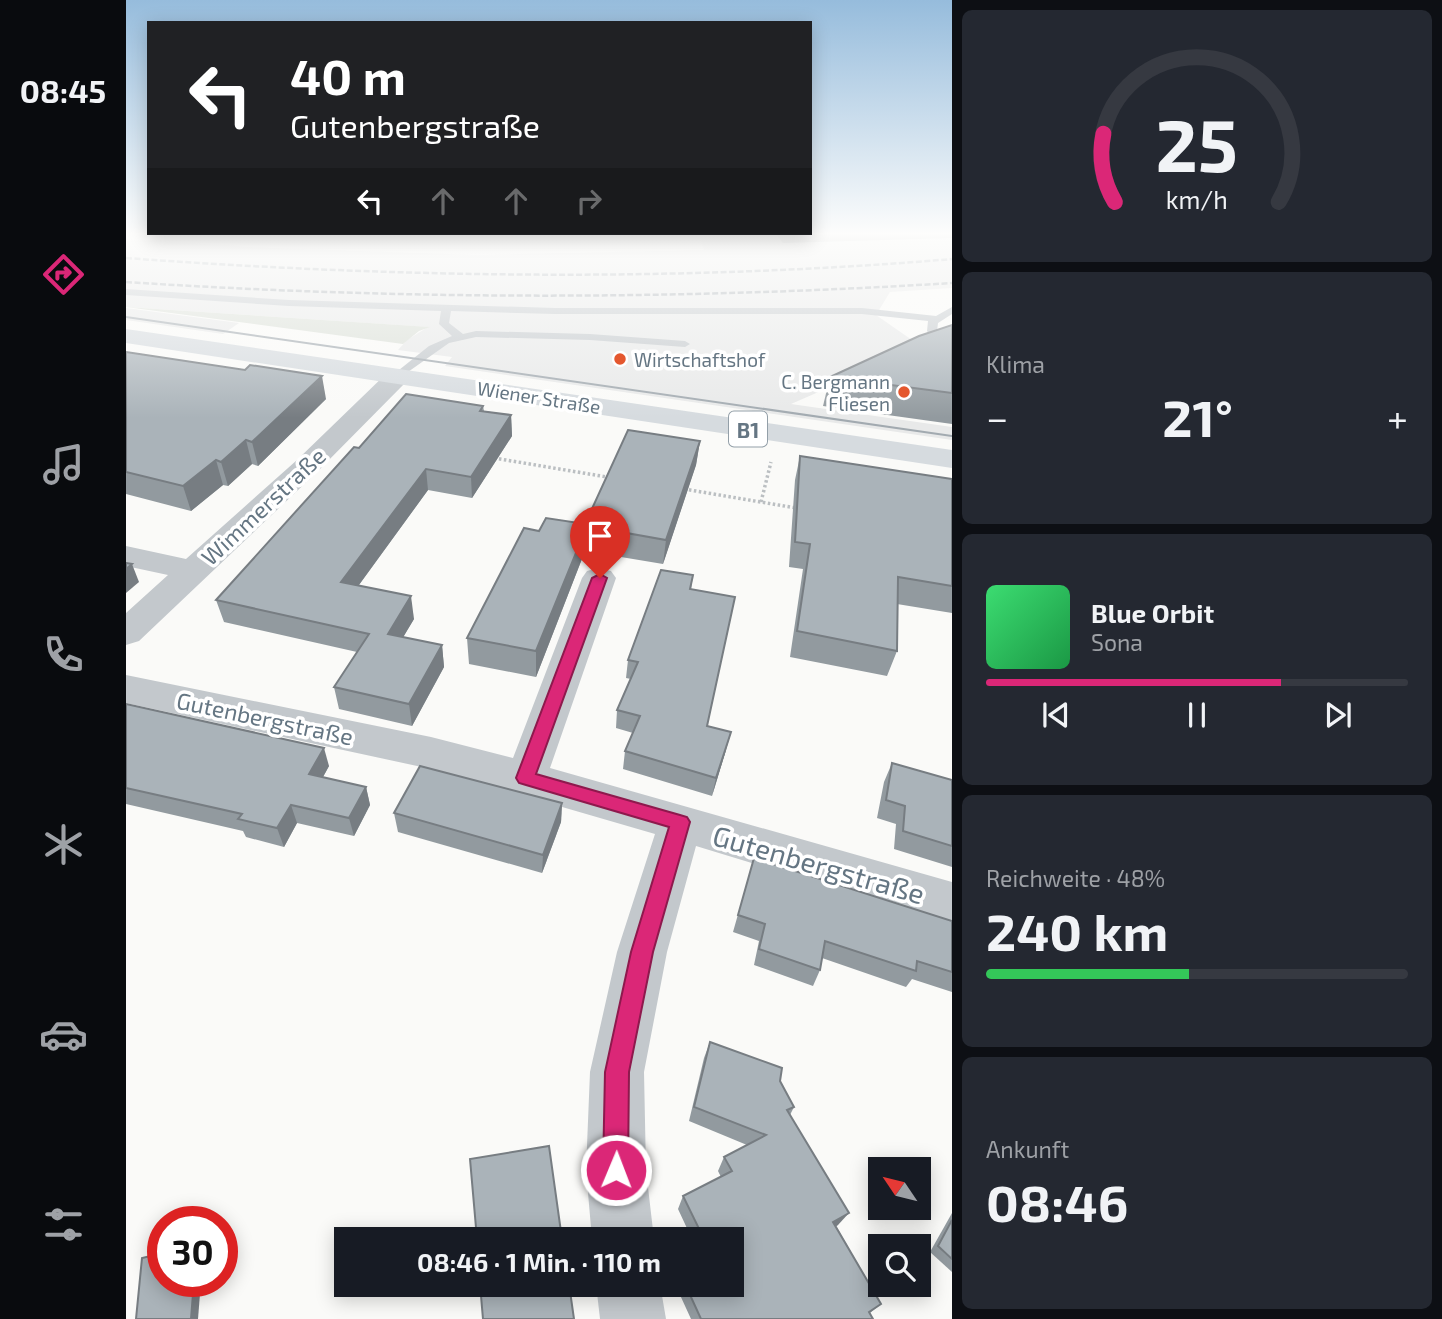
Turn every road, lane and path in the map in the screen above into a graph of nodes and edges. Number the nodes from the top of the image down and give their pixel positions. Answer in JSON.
{"nodes":[{"id":1,"x":165,"y":295,"type":"edge"},
{"id":2,"x":447,"y":307,"type":"junction"},
{"id":3,"x":952,"y":310,"type":"edge"},
{"id":4,"x":938,"y":319,"type":"junction"},
{"id":5,"x":126,"y":336,"type":"edge"},
{"id":6,"x":460,"y":337,"type":"junction"},
{"id":7,"x":952,"y":342,"type":"edge"},
{"id":8,"x":685,"y":344,"type":"dead end"},
{"id":9,"x":398,"y":376,"type":"junction"},
{"id":10,"x":772,"y":456,"type":"dead end"},
{"id":11,"x":492,"y":458,"type":"edge"},
{"id":12,"x":952,"y":459,"type":"edge"},
{"id":13,"x":613,"y":478,"type":"edge"},
{"id":14,"x":681,"y":489,"type":"edge"},
{"id":15,"x":761,"y":502,"type":"junction"},
{"id":16,"x":802,"y":509,"type":"edge"},
{"id":17,"x":126,"y":556,"type":"edge"},
{"id":18,"x":194,"y":571,"type":"junction"},
{"id":19,"x":600,"y":578,"type":"dead end"},
{"id":20,"x":126,"y":633,"type":"edge"},
{"id":21,"x":126,"y":689,"type":"edge"},
{"id":22,"x":526,"y":778,"type":"junction"},
{"id":23,"x":680,"y":822,"type":"junction"},
{"id":24,"x":952,"y":903,"type":"edge"},
{"id":25,"x":622,"y":1227,"type":"edge"},
{"id":26,"x":630,"y":1297,"type":"edge"},
{"id":27,"x":633,"y":1319,"type":"edge"}],
"edges":[{"from":1,"to":2,"type":"lane"},
{"from":2,"to":4,"type":"lane"},
{"from":2,"to":6,"type":"lane"},
{"from":3,"to":4,"type":"lane"},
{"from":4,"to":7,"type":"lane"},
{"from":5,"to":9,"type":"main road","name":"Wiener Straße","number":"B1"},
{"from":6,"to":8,"type":"lane"},
{"from":6,"to":9,"type":"lane"},
{"from":9,"to":12,"type":"main road","name":"Wiener Straße","number":"B1"},
{"from":9,"to":18,"type":"street","name":"Wimmerstraße"},
{"from":10,"to":15,"type":"path"},
{"from":11,"to":13,"type":"path"},
{"from":14,"to":15,"type":"path"},
{"from":15,"to":16,"type":"path"},
{"from":17,"to":18,"type":"street"},
{"from":18,"to":20,"type":"street","name":"Wimmerstraße"},
{"from":19,"to":22,"type":"street"},
{"from":21,"to":22,"type":"street","name":"Gutenbergstraße"},
{"from":22,"to":23,"type":"street","name":"Gutenbergstraße"},
{"from":23,"to":24,"type":"street","name":"Gutenbergstraße"},
{"from":23,"to":25,"type":"street"},
{"from":26,"to":27,"type":"street"}]}
